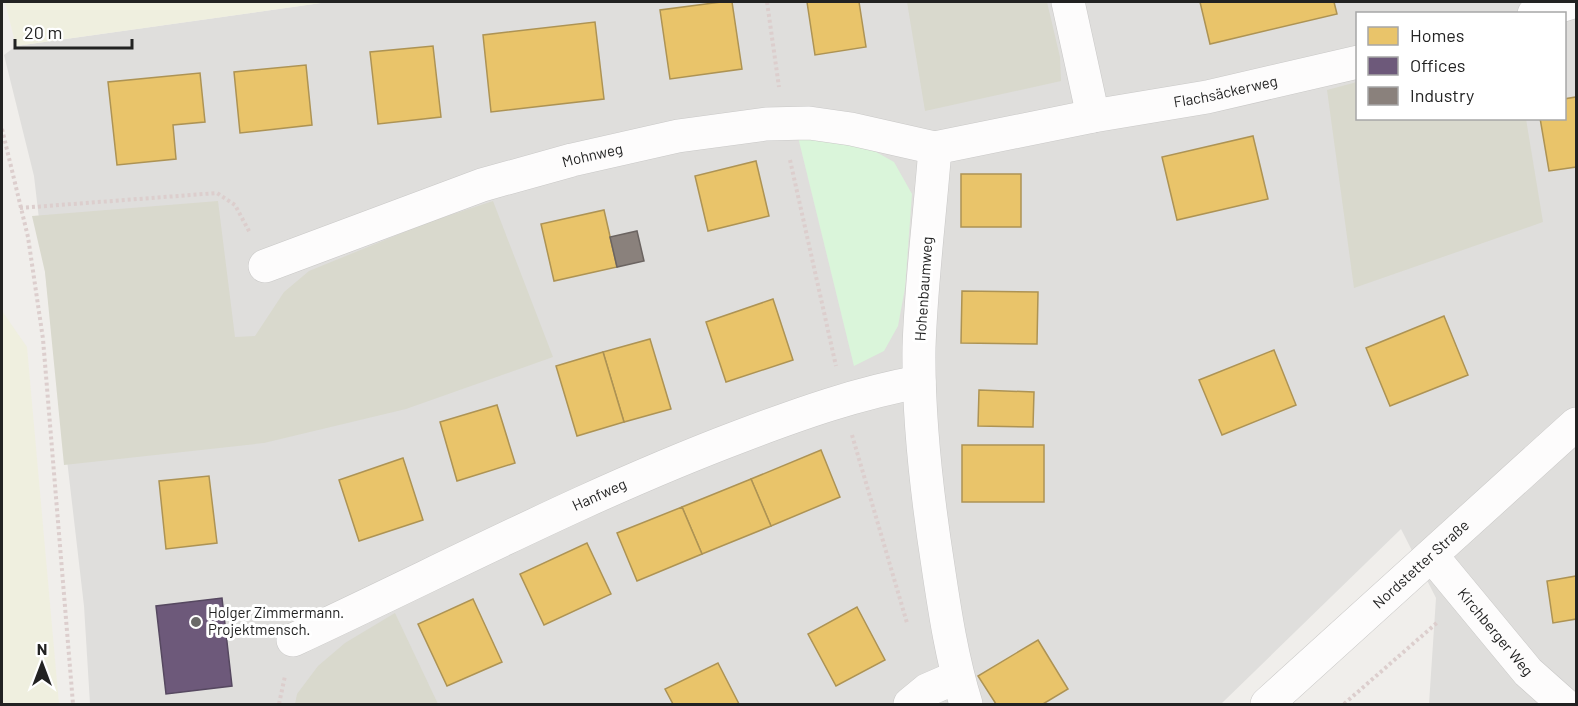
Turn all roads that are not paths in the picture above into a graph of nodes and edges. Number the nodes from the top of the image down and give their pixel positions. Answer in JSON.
{"nodes":[{"id":1,"x":1068,"y":2,"type":"edge"},
{"id":2,"x":1573,"y":2,"type":"edge"},
{"id":3,"x":1540,"y":12,"type":"edge"},
{"id":4,"x":1356,"y":62,"type":"edge"},
{"id":5,"x":1093,"y":116,"type":"junction"},
{"id":6,"x":935,"y":148,"type":"junction"},
{"id":7,"x":265,"y":266,"type":"road end"},
{"id":8,"x":919,"y":382,"type":"junction"},
{"id":9,"x":1576,"y":424,"type":"edge"},
{"id":10,"x":1432,"y":556,"type":"junction"},
{"id":11,"x":293,"y":640,"type":"dead end"},
{"id":12,"x":962,"y":691,"type":"edge"},
{"id":13,"x":910,"y":705,"type":"edge"},
{"id":14,"x":1267,"y":705,"type":"edge"},
{"id":15,"x":1564,"y":705,"type":"edge"}],
"edges":[{"from":1,"to":5,"type":"street"},
{"from":2,"to":3,"type":"street"},
{"from":4,"to":5,"type":"street","name":"Flachsäckerweg"},
{"from":5,"to":6,"type":"street"},
{"from":6,"to":7,"type":"street","name":"Mohnweg"},
{"from":6,"to":8,"type":"street","name":"Hohenbaumweg"},
{"from":8,"to":11,"type":"street","name":"Hanfweg"},
{"from":8,"to":12,"type":"street","name":"Hohenbaumweg"},
{"from":9,"to":10,"type":"street","name":"Nordstetter Straße"},
{"from":10,"to":14,"type":"street","name":"Nordstetter Straße"},
{"from":10,"to":15,"type":"street","name":"Kirchberger Weg"},
{"from":12,"to":13,"type":"street"}]}
